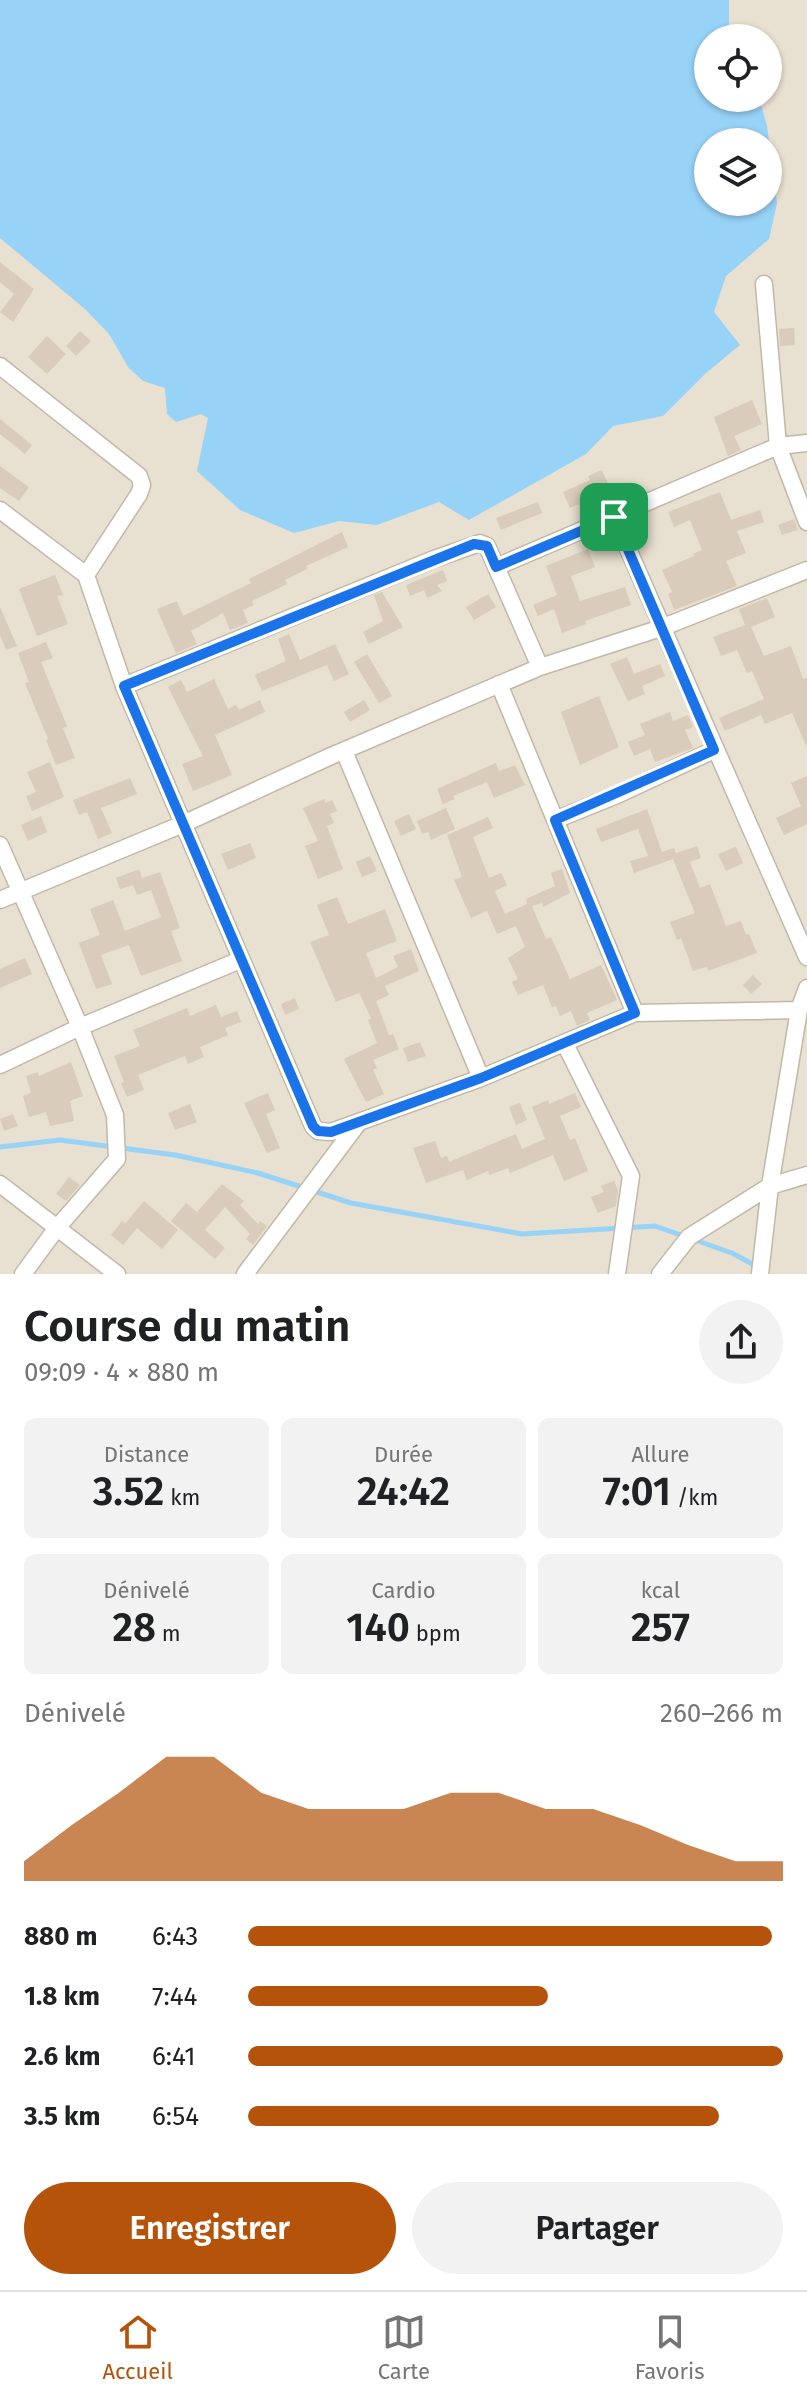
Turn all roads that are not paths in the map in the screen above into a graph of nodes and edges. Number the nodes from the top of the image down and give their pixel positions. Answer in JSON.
{"nodes":[{"id":1,"x":764,"y":284,"type":"dead end"},
{"id":2,"x":0,"y":366,"type":"edge"},
{"id":3,"x":807,"y":443,"type":"edge"},
{"id":4,"x":778,"y":446,"type":"junction"},
{"id":5,"x":0,"y":510,"type":"edge"},
{"id":6,"x":614,"y":517,"type":"junction"},
{"id":7,"x":807,"y":522,"type":"edge"},
{"id":8,"x":496,"y":567,"type":"junction"},
{"id":9,"x":807,"y":570,"type":"edge"},
{"id":10,"x":86,"y":575,"type":"junction"},
{"id":11,"x":661,"y":628,"type":"junction"},
{"id":12,"x":540,"y":667,"type":"junction"},
{"id":13,"x":499,"y":684,"type":"junction"},
{"id":14,"x":124,"y":686,"type":"junction"},
{"id":15,"x":714,"y":750,"type":"junction"},
{"id":16,"x":344,"y":751,"type":"junction"},
{"id":17,"x":555,"y":820,"type":"junction"},
{"id":18,"x":183,"y":824,"type":"junction"},
{"id":19,"x":0,"y":845,"type":"edge"},
{"id":20,"x":20,"y":892,"type":"junction"},
{"id":21,"x":0,"y":900,"type":"edge"},
{"id":22,"x":807,"y":957,"type":"edge"},
{"id":23,"x":240,"y":960,"type":"junction"},
{"id":24,"x":807,"y":988,"type":"edge"},
{"id":25,"x":799,"y":1010,"type":"junction"},
{"id":26,"x":635,"y":1013,"type":"junction"},
{"id":27,"x":80,"y":1027,"type":"junction"},
{"id":28,"x":565,"y":1044,"type":"junction"},
{"id":29,"x":0,"y":1065,"type":"edge"},
{"id":30,"x":481,"y":1078,"type":"junction"},
{"id":31,"x":360,"y":1122,"type":"junction"},
{"id":32,"x":807,"y":1175,"type":"edge"},
{"id":33,"x":0,"y":1184,"type":"edge"},
{"id":34,"x":770,"y":1186,"type":"junction"},
{"id":35,"x":56,"y":1229,"type":"junction"},
{"id":36,"x":23,"y":1274,"type":"edge"},
{"id":37,"x":117,"y":1274,"type":"edge"},
{"id":38,"x":245,"y":1274,"type":"edge"},
{"id":39,"x":617,"y":1274,"type":"edge"},
{"id":40,"x":660,"y":1274,"type":"edge"},
{"id":41,"x":760,"y":1274,"type":"edge"}],
"edges":[{"from":1,"to":4,"type":"street"},
{"from":2,"to":10,"type":"street"},
{"from":3,"to":4,"type":"street"},
{"from":4,"to":6,"type":"street"},
{"from":4,"to":7,"type":"street"},
{"from":5,"to":10,"type":"street"},
{"from":6,"to":8,"type":"street"},
{"from":6,"to":11,"type":"street"},
{"from":8,"to":12,"type":"street"},
{"from":8,"to":14,"type":"street"},
{"from":9,"to":11,"type":"street"},
{"from":10,"to":14,"type":"street"},
{"from":11,"to":12,"type":"street"},
{"from":11,"to":15,"type":"street"},
{"from":12,"to":13,"type":"street"},
{"from":13,"to":16,"type":"street"},
{"from":13,"to":17,"type":"street"},
{"from":14,"to":18,"type":"street"},
{"from":15,"to":17,"type":"street"},
{"from":15,"to":22,"type":"street"},
{"from":16,"to":18,"type":"street"},
{"from":16,"to":30,"type":"street"},
{"from":17,"to":26,"type":"street"},
{"from":18,"to":20,"type":"street"},
{"from":18,"to":23,"type":"street"},
{"from":19,"to":20,"type":"street"},
{"from":20,"to":21,"type":"street"},
{"from":20,"to":27,"type":"street"},
{"from":23,"to":27,"type":"street"},
{"from":23,"to":31,"type":"street"},
{"from":24,"to":25,"type":"street"},
{"from":25,"to":26,"type":"street"},
{"from":25,"to":34,"type":"street"},
{"from":26,"to":28,"type":"street"},
{"from":27,"to":29,"type":"street"},
{"from":27,"to":35,"type":"street"},
{"from":28,"to":30,"type":"street"},
{"from":28,"to":39,"type":"street"},
{"from":30,"to":31,"type":"street"},
{"from":31,"to":38,"type":"street"},
{"from":32,"to":34,"type":"street"},
{"from":33,"to":35,"type":"street"},
{"from":34,"to":40,"type":"street"},
{"from":34,"to":41,"type":"street"},
{"from":35,"to":36,"type":"street"},
{"from":35,"to":37,"type":"street"}]}
